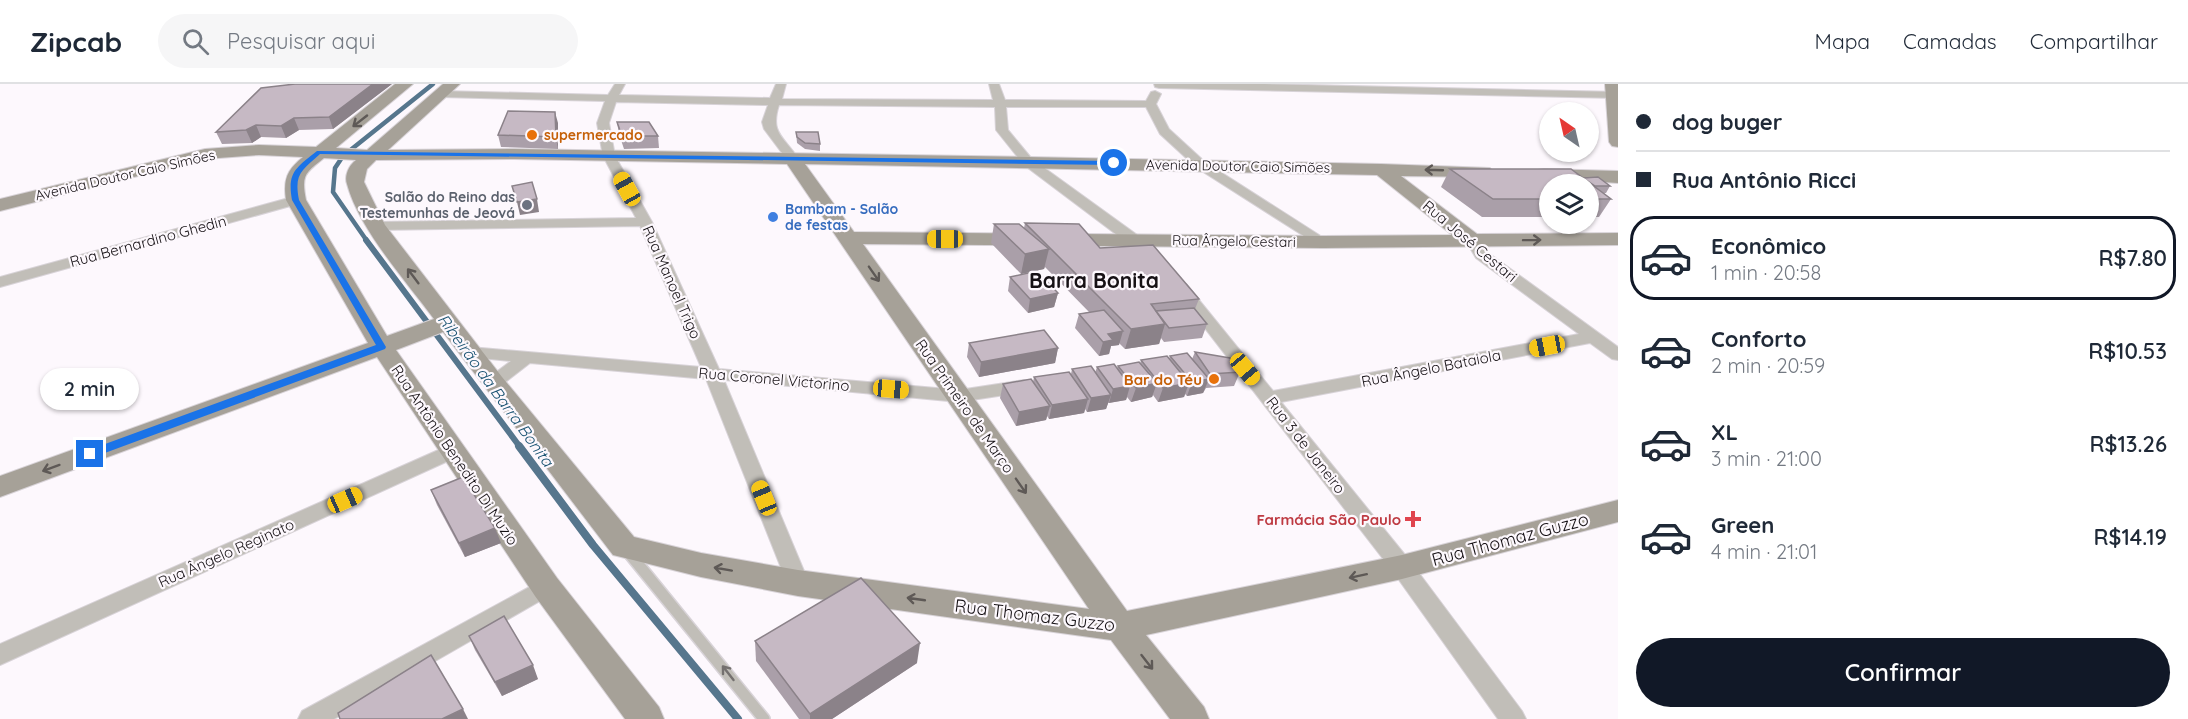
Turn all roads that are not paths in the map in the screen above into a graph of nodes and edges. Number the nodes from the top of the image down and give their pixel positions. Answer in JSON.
{"nodes":[{"id":1,"x":405,"y":84,"type":"edge"},
{"id":2,"x":620,"y":84,"type":"edge"},
{"id":3,"x":781,"y":84,"type":"edge"},
{"id":4,"x":994,"y":84,"type":"edge"},
{"id":5,"x":1454,"y":84,"type":"edge"},
{"id":6,"x":1159,"y":85,"type":"edge"},
{"id":7,"x":446,"y":89,"type":"edge"},
{"id":8,"x":1614,"y":91,"type":"edge"},
{"id":9,"x":1464,"y":92,"type":"junction"},
{"id":10,"x":612,"y":97,"type":"junction"},
{"id":11,"x":776,"y":102,"type":"junction"},
{"id":12,"x":1000,"y":103,"type":"junction"},
{"id":13,"x":1150,"y":104,"type":"junction"},
{"id":14,"x":1617,"y":137,"type":"edge"},
{"id":15,"x":334,"y":153,"type":"junction"},
{"id":16,"x":371,"y":155,"type":"junction"},
{"id":17,"x":609,"y":156,"type":"junction"},
{"id":18,"x":792,"y":158,"type":"junction"},
{"id":19,"x":1028,"y":162,"type":"junction"},
{"id":20,"x":1201,"y":165,"type":"junction"},
{"id":21,"x":1381,"y":169,"type":"junction"},
{"id":22,"x":1507,"y":173,"type":"edge"},
{"id":23,"x":1530,"y":174,"type":"edge"},
{"id":24,"x":1618,"y":177,"type":"edge"},
{"id":25,"x":296,"y":200,"type":"junction"},
{"id":26,"x":0,"y":206,"type":"edge"},
{"id":27,"x":645,"y":222,"type":"junction"},
{"id":28,"x":375,"y":226,"type":"junction"},
{"id":29,"x":849,"y":238,"type":"junction"},
{"id":30,"x":1618,"y":239,"type":"edge"},
{"id":31,"x":1136,"y":240,"type":"junction"},
{"id":32,"x":1473,"y":241,"type":"junction"},
{"id":33,"x":1323,"y":242,"type":"junction"},
{"id":34,"x":0,"y":282,"type":"edge"},
{"id":35,"x":441,"y":325,"type":"junction"},
{"id":36,"x":1593,"y":337,"type":"junction"},
{"id":37,"x":391,"y":343,"type":"junction"},
{"id":38,"x":470,"y":352,"type":"junction"},
{"id":39,"x":1233,"y":354,"type":"junction"},
{"id":40,"x":1618,"y":355,"type":"edge"},
{"id":41,"x":527,"y":357,"type":"junction"},
{"id":42,"x":1210,"y":358,"type":"edge"},
{"id":43,"x":712,"y":373,"type":"junction"},
{"id":44,"x":493,"y":383,"type":"junction"},
{"id":45,"x":1039,"y":384,"type":"edge"},
{"id":46,"x":958,"y":396,"type":"junction"},
{"id":47,"x":1269,"y":398,"type":"junction"},
{"id":48,"x":452,"y":451,"type":"junction"},
{"id":49,"x":0,"y":487,"type":"edge"},
{"id":50,"x":1618,"y":511,"type":"edge"},
{"id":51,"x":624,"y":547,"type":"junction"},
{"id":52,"x":1401,"y":567,"type":"junction"},
{"id":53,"x":798,"y":582,"type":"junction"},
{"id":54,"x":546,"y":587,"type":"junction"},
{"id":55,"x":1120,"y":627,"type":"junction"},
{"id":56,"x":0,"y":655,"type":"edge"},
{"id":57,"x":311,"y":719,"type":"edge"},
{"id":58,"x":646,"y":719,"type":"edge"},
{"id":59,"x":764,"y":719,"type":"edge"},
{"id":60,"x":1191,"y":719,"type":"edge"},
{"id":61,"x":1513,"y":719,"type":"edge"}],
"edges":[{"from":1,"to":15,"type":"street","one_way":true},
{"from":2,"to":10,"type":"street","name":"Rua Manoel Trigo"},
{"from":3,"to":11,"type":"street","name":"Rua Primeiro de Março"},
{"from":4,"to":12,"type":"street","name":"Rua 3 de Janeiro"},
{"from":5,"to":9,"type":"street"},
{"from":6,"to":9,"type":"street"},
{"from":6,"to":13,"type":"street"},
{"from":7,"to":10,"type":"street"},
{"from":7,"to":16,"type":"street"},
{"from":8,"to":9,"type":"street"},
{"from":8,"to":14,"type":"street"},
{"from":10,"to":11,"type":"street"},
{"from":10,"to":17,"type":"street","name":"Rua Manoel Trigo"},
{"from":11,"to":12,"type":"street"},
{"from":11,"to":18,"type":"street","name":"Rua Primeiro de Março"},
{"from":12,"to":13,"type":"street"},
{"from":12,"to":19,"type":"street","name":"Rua 3 de Janeiro"},
{"from":13,"to":20,"type":"street"},
{"from":15,"to":16,"type":"street","name":"Avenida Doutor Caio Simões"},
{"from":15,"to":25,"type":"street"},
{"from":15,"to":26,"type":"street","name":"Avenida Doutor Caio Simões"},
{"from":16,"to":17,"type":"street","name":"Avenida Doutor Caio Simões"},
{"from":16,"to":28,"type":"street"},
{"from":17,"to":18,"type":"street","name":"Avenida Doutor Caio Simões"},
{"from":17,"to":27,"type":"street","name":"Rua Manoel Trigo"},
{"from":18,"to":19,"type":"street","name":"Avenida Doutor Caio Simões"},
{"from":18,"to":29,"type":"street","name":"Rua Primeiro de Março"},
{"from":19,"to":20,"type":"street","name":"Avenida Doutor Caio Simões"},
{"from":19,"to":31,"type":"street","name":"Rua 3 de Janeiro"},
{"from":20,"to":21,"type":"street","name":"Avenida Doutor Caio Simões"},
{"from":20,"to":33,"type":"street"},
{"from":22,"to":21,"type":"street","name":"Avenida Doutor Caio Simões","one_way":true},
{"from":21,"to":32,"type":"street","name":"Rua José Cestari"},
{"from":23,"to":24,"type":"street"},
{"from":25,"to":34,"type":"street","name":"Rua Bernardino Ghedin"},
{"from":25,"to":37,"type":"street","name":"Rua Antônio Benedito Di Muzio"},
{"from":27,"to":28,"type":"street"},
{"from":27,"to":43,"type":"street","name":"Rua Manoel Trigo"},
{"from":35,"to":28,"type":"street","one_way":true},
{"from":29,"to":31,"type":"street","name":"Rua Ângelo Cestari"},
{"from":29,"to":46,"type":"street","name":"Rua Primeiro de Março","one_way":true},
{"from":32,"to":30,"type":"street","name":"Rua Ângelo Cestari","one_way":true},
{"from":31,"to":33,"type":"street","name":"Rua Ângelo Cestari"},
{"from":31,"to":39,"type":"street","name":"Rua 3 de Janeiro"},
{"from":32,"to":33,"type":"street","name":"Rua Ângelo Cestari"},
{"from":32,"to":36,"type":"street","name":"Rua José Cestari"},
{"from":35,"to":37,"type":"street"},
{"from":35,"to":38,"type":"street"},
{"from":36,"to":40,"type":"street","name":"Rua José Cestari"},
{"from":36,"to":47,"type":"street","name":"Rua Ângelo Bataiola"},
{"from":37,"to":48,"type":"street","name":"Rua Antônio Benedito Di Muzio"},
{"from":37,"to":49,"type":"street","one_way":true},
{"from":38,"to":41,"type":"street","name":"Rua Coronel Victorino"},
{"from":38,"to":44,"type":"street"},
{"from":39,"to":42,"type":"street"},
{"from":39,"to":47,"type":"street","name":"Rua 3 de Janeiro"},
{"from":41,"to":43,"type":"street","name":"Rua Coronel Victorino"},
{"from":41,"to":44,"type":"street"},
{"from":43,"to":46,"type":"street","name":"Rua Coronel Victorino"},
{"from":43,"to":53,"type":"street","name":"Rua Manoel Trigo"},
{"from":44,"to":51,"type":"street"},
{"from":45,"to":46,"type":"street","name":"Rua Coronel Victorino"},
{"from":46,"to":55,"type":"street","name":"Rua Primeiro de Março","one_way":true},
{"from":47,"to":52,"type":"street","name":"Rua 3 de Janeiro"},
{"from":48,"to":54,"type":"street","name":"Rua Antônio Benedito Di Muzio"},
{"from":48,"to":56,"type":"street","name":"Rua Ângelo Reginato"},
{"from":50,"to":52,"type":"street","name":"Rua Thomaz Guzzo"},
{"from":53,"to":51,"type":"street","name":"Rua Thomaz Guzzo","one_way":true},
{"from":59,"to":51,"type":"lane","one_way":true},
{"from":52,"to":55,"type":"street","name":"Rua Thomaz Guzzo","one_way":true},
{"from":52,"to":61,"type":"street","name":"Rua 3 de Janeiro"},
{"from":55,"to":53,"type":"street","name":"Rua Thomaz Guzzo","one_way":true},
{"from":54,"to":57,"type":"street"},
{"from":54,"to":58,"type":"street","name":"Rua Antônio Benedito Di Muzio"},
{"from":55,"to":60,"type":"street","name":"Rua Primeiro de Março","one_way":true}]}
